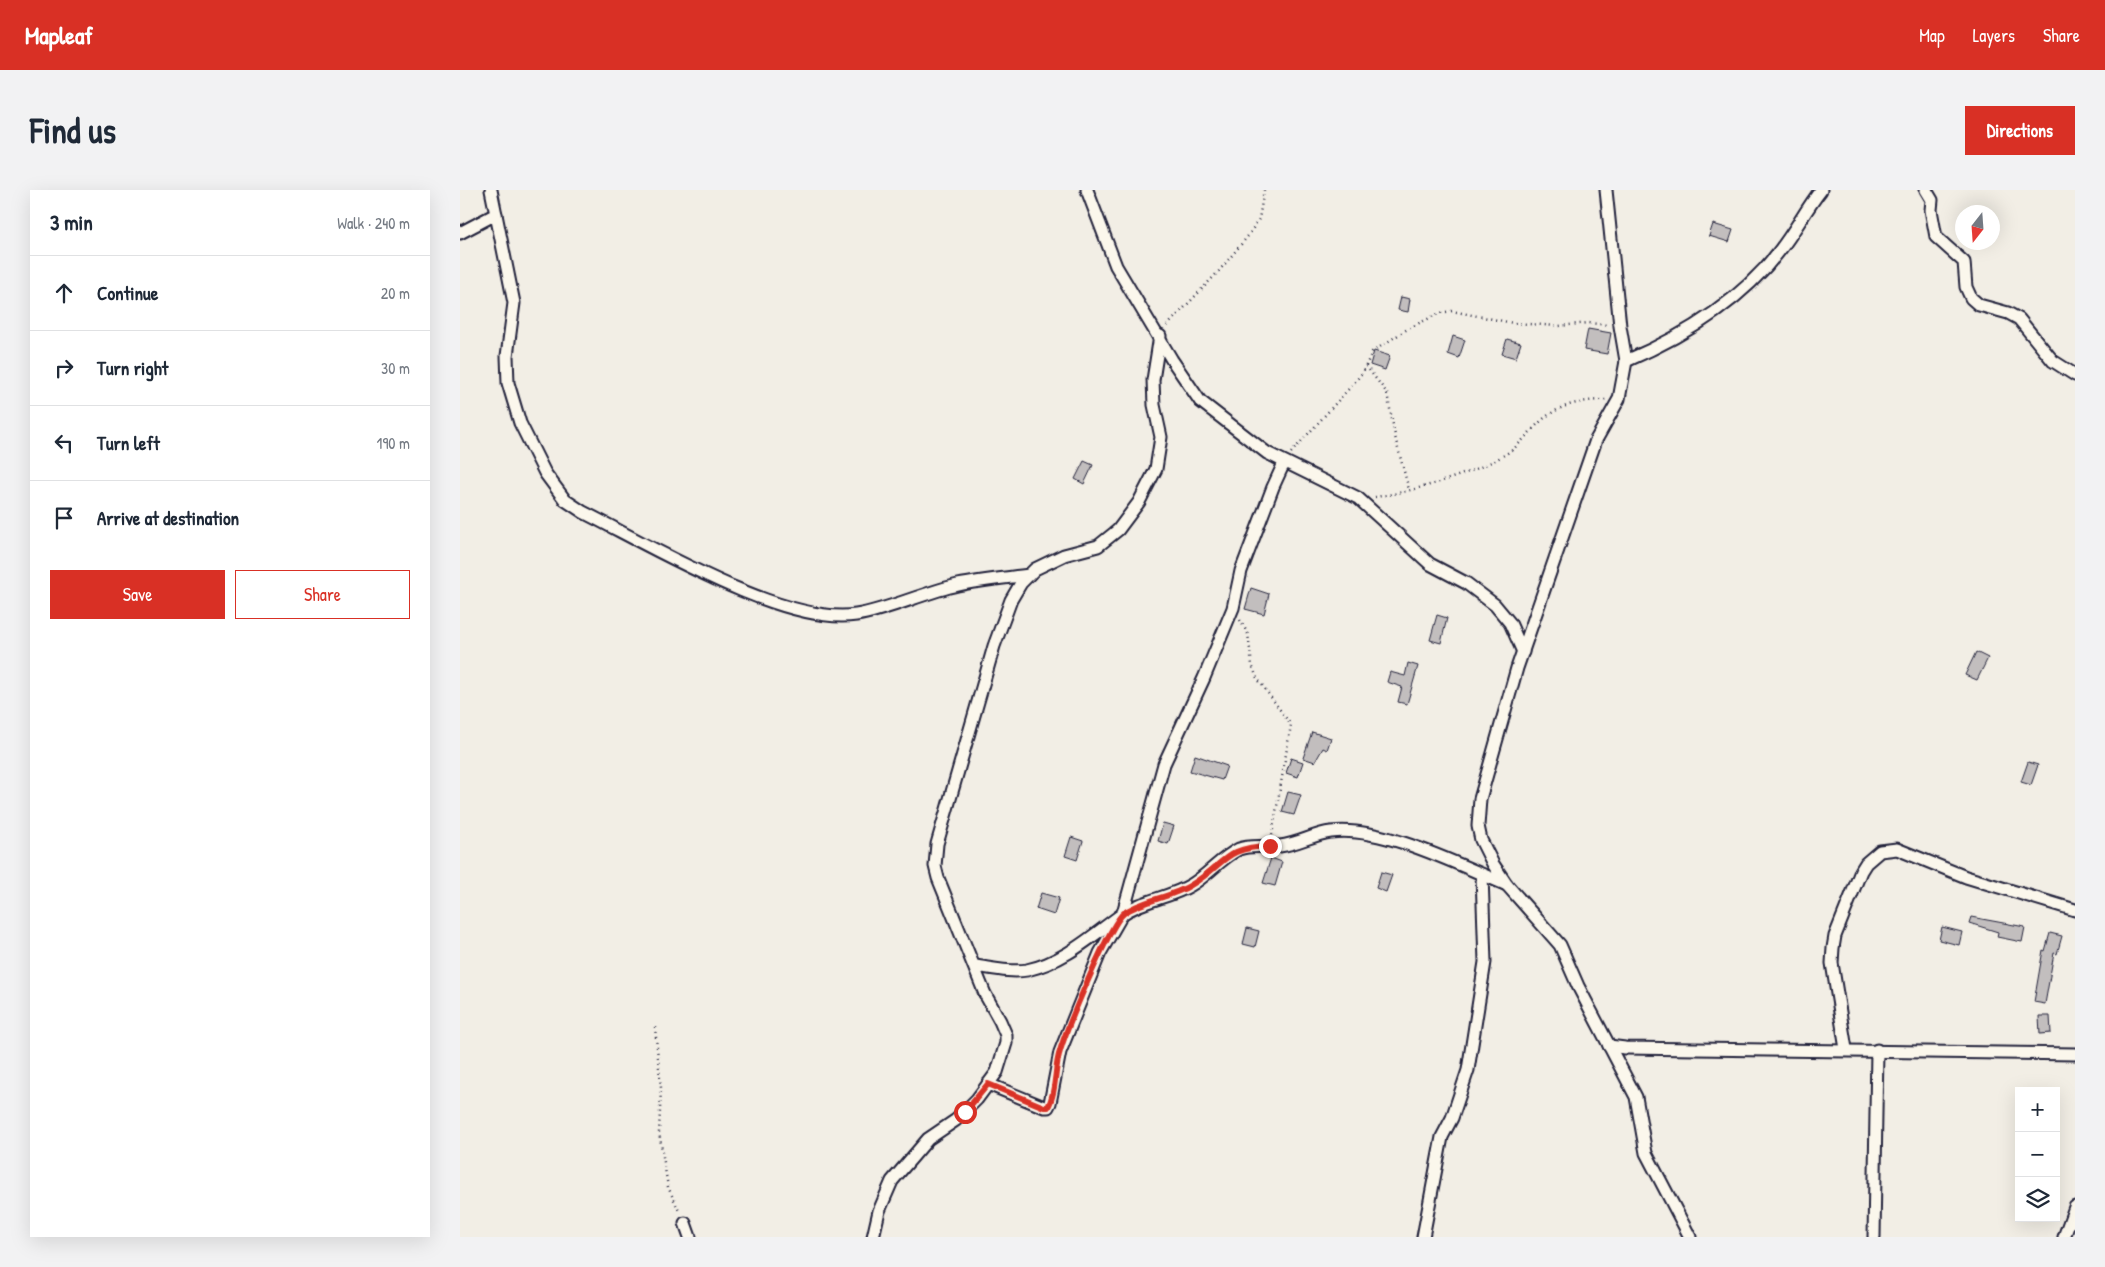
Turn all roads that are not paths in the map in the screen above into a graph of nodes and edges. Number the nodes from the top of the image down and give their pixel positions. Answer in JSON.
{"nodes":[{"id":1,"x":491,"y":190,"type":"edge"},
{"id":2,"x":1087,"y":190,"type":"edge"},
{"id":3,"x":1606,"y":190,"type":"edge"},
{"id":4,"x":1821,"y":190,"type":"edge"},
{"id":5,"x":1926,"y":190,"type":"edge"},
{"id":6,"x":496,"y":214,"type":"junction"},
{"id":7,"x":460,"y":233,"type":"edge"},
{"id":8,"x":1160,"y":336,"type":"junction"},
{"id":9,"x":1626,"y":360,"type":"junction"},
{"id":10,"x":2075,"y":375,"type":"edge"},
{"id":11,"x":1284,"y":463,"type":"junction"},
{"id":12,"x":1029,"y":575,"type":"junction"},
{"id":13,"x":1523,"y":652,"type":"junction"},
{"id":14,"x":1482,"y":875,"type":"junction"},
{"id":15,"x":1507,"y":885,"type":"junction"},
{"id":16,"x":2075,"y":910,"type":"edge"},
{"id":17,"x":1123,"y":914,"type":"junction"},
{"id":18,"x":975,"y":966,"type":"junction"},
{"id":19,"x":1609,"y":1046,"type":"junction"},
{"id":20,"x":1846,"y":1049,"type":"junction"},
{"id":21,"x":1877,"y":1050,"type":"junction"},
{"id":22,"x":2075,"y":1054,"type":"edge"},
{"id":23,"x":988,"y":1084,"type":"junction"},
{"id":24,"x":2075,"y":1207,"type":"edge"},
{"id":25,"x":685,"y":1224,"type":"road end"},
{"id":26,"x":690,"y":1237,"type":"edge"},
{"id":27,"x":873,"y":1237,"type":"edge"},
{"id":28,"x":1422,"y":1237,"type":"edge"},
{"id":29,"x":1690,"y":1237,"type":"edge"},
{"id":30,"x":1874,"y":1237,"type":"edge"},
{"id":31,"x":2064,"y":1237,"type":"edge"}],
"edges":[{"from":1,"to":6,"type":"street"},
{"from":2,"to":8,"type":"street"},
{"from":3,"to":9,"type":"street"},
{"from":4,"to":9,"type":"street"},
{"from":5,"to":10,"type":"street"},
{"from":6,"to":7,"type":"street"},
{"from":6,"to":12,"type":"street"},
{"from":8,"to":11,"type":"street"},
{"from":8,"to":12,"type":"street"},
{"from":9,"to":13,"type":"street"},
{"from":11,"to":13,"type":"street"},
{"from":11,"to":17,"type":"street"},
{"from":12,"to":18,"type":"street"},
{"from":13,"to":15,"type":"street"},
{"from":14,"to":15,"type":"street"},
{"from":14,"to":17,"type":"street"},
{"from":14,"to":28,"type":"street"},
{"from":15,"to":19,"type":"street"},
{"from":16,"to":20,"type":"street"},
{"from":17,"to":18,"type":"street"},
{"from":17,"to":23,"type":"street"},
{"from":18,"to":23,"type":"street"},
{"from":19,"to":20,"type":"street"},
{"from":19,"to":29,"type":"street"},
{"from":20,"to":21,"type":"street"},
{"from":21,"to":22,"type":"street"},
{"from":21,"to":30,"type":"street"},
{"from":23,"to":27,"type":"street"},
{"from":24,"to":31,"type":"street"},
{"from":25,"to":26,"type":"street"}]}
